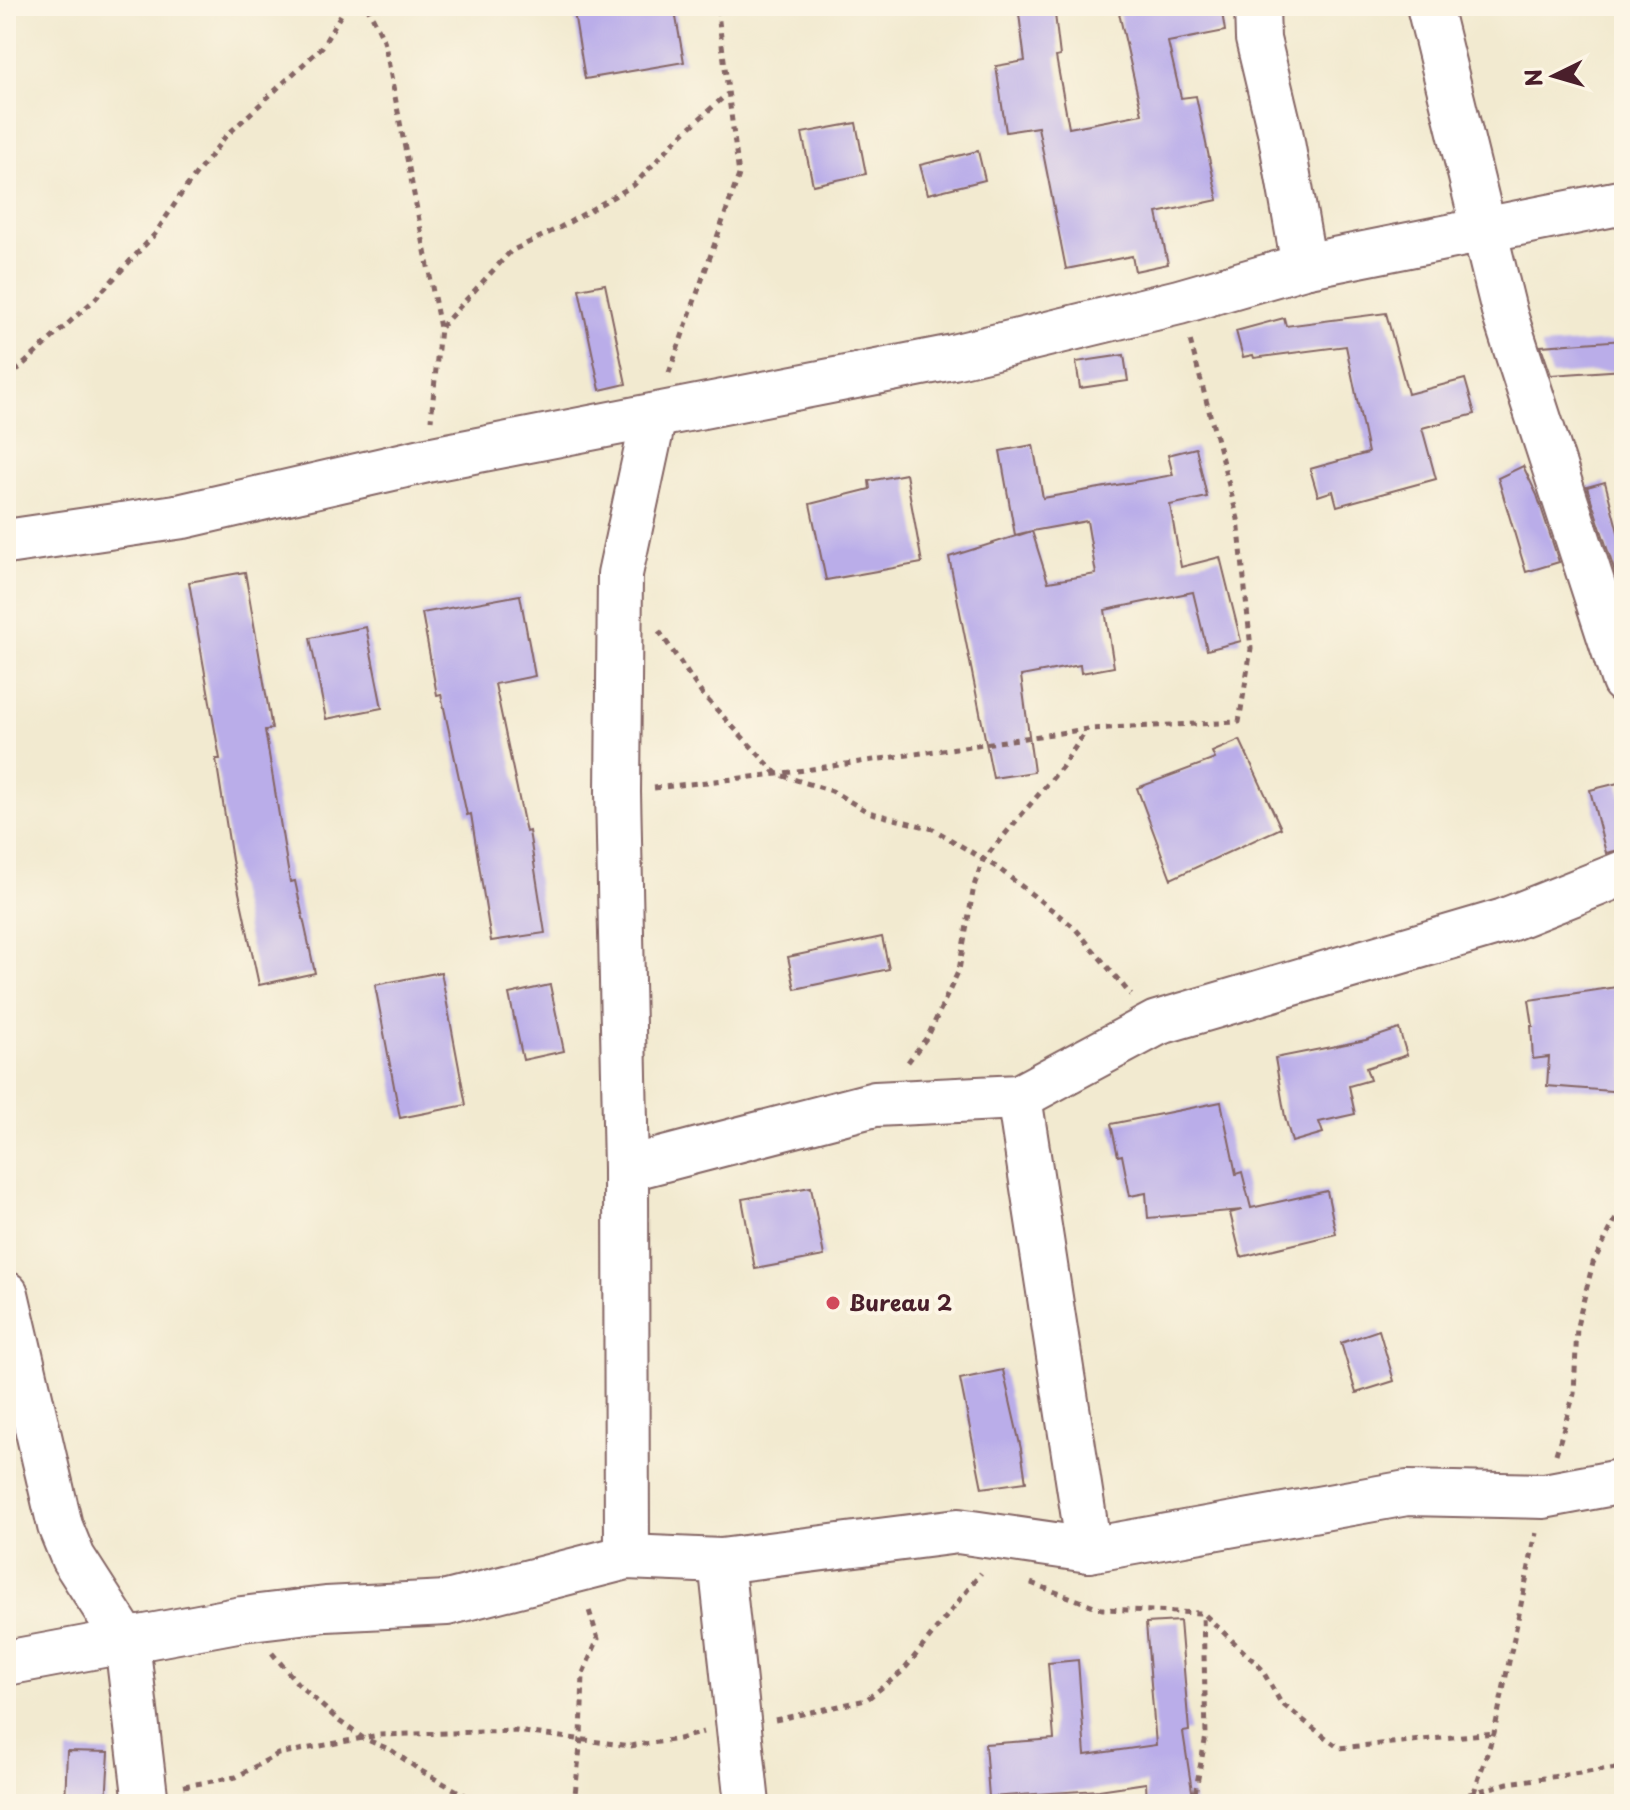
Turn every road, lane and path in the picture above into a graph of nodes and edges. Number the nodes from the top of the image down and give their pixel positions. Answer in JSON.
{"nodes":[{"id":1,"x":346,"y":6,"type":"edge"},
{"id":2,"x":367,"y":6,"type":"edge"},
{"id":3,"x":717,"y":6,"type":"edge"},
{"id":4,"x":1257,"y":6,"type":"edge"},
{"id":5,"x":1429,"y":6,"type":"edge"},
{"id":6,"x":728,"y":93,"type":"junction"},
{"id":7,"x":1624,"y":202,"type":"edge"},
{"id":8,"x":1485,"y":231,"type":"junction"},
{"id":9,"x":1304,"y":266,"type":"junction"},
{"id":10,"x":1179,"y":302,"type":"junction"},
{"id":11,"x":440,"y":328,"type":"junction"},
{"id":12,"x":6,"y":380,"type":"edge"},
{"id":13,"x":654,"y":416,"type":"junction"},
{"id":14,"x":427,"y":460,"type":"junction"},
{"id":15,"x":6,"y":542,"type":"edge"},
{"id":16,"x":653,"y":622,"type":"dead end"},
{"id":17,"x":1624,"y":681,"type":"edge"},
{"id":18,"x":1087,"y":729,"type":"junction"},
{"id":19,"x":777,"y":774,"type":"junction"},
{"id":20,"x":618,"y":792,"type":"junction"},
{"id":21,"x":983,"y":860,"type":"junction"},
{"id":22,"x":1624,"y":873,"type":"edge"},
{"id":23,"x":1157,"y":1023,"type":"junction"},
{"id":24,"x":1019,"y":1097,"type":"junction"},
{"id":25,"x":875,"y":1104,"type":"junction"},
{"id":26,"x":626,"y":1169,"type":"junction"},
{"id":27,"x":1624,"y":1203,"type":"edge"},
{"id":28,"x":6,"y":1294,"type":"edge"},
{"id":29,"x":1624,"y":1481,"type":"edge"},
{"id":30,"x":1544,"y":1496,"type":"junction"},
{"id":31,"x":958,"y":1531,"type":"junction"},
{"id":32,"x":1089,"y":1550,"type":"junction"},
{"id":33,"x":721,"y":1561,"type":"junction"},
{"id":34,"x":610,"y":1562,"type":"junction"},
{"id":35,"x":1027,"y":1582,"type":"dead end"},
{"id":36,"x":1203,"y":1613,"type":"junction"},
{"id":37,"x":242,"y":1619,"type":"junction"},
{"id":38,"x":127,"y":1642,"type":"junction"},
{"id":39,"x":6,"y":1663,"type":"edge"},
{"id":40,"x":740,"y":1721,"type":"junction"},
{"id":41,"x":1494,"y":1733,"type":"junction"},
{"id":42,"x":363,"y":1738,"type":"junction"},
{"id":43,"x":581,"y":1738,"type":"junction"},
{"id":44,"x":1624,"y":1767,"type":"edge"},
{"id":45,"x":1474,"y":1793,"type":"junction"},
{"id":46,"x":146,"y":1798,"type":"edge"},
{"id":47,"x":481,"y":1804,"type":"edge"},
{"id":48,"x":574,"y":1804,"type":"edge"},
{"id":49,"x":747,"y":1804,"type":"edge"},
{"id":50,"x":1193,"y":1804,"type":"edge"},
{"id":51,"x":1434,"y":1804,"type":"edge"},
{"id":52,"x":1470,"y":1804,"type":"edge"}],
"edges":[{"from":1,"to":12,"type":"path"},
{"from":2,"to":11,"type":"path"},
{"from":3,"to":6,"type":"path"},
{"from":4,"to":9,"type":"street"},
{"from":5,"to":8,"type":"street"},
{"from":6,"to":11,"type":"path"},
{"from":6,"to":13,"type":"path"},
{"from":7,"to":8,"type":"street"},
{"from":8,"to":9,"type":"street"},
{"from":8,"to":17,"type":"street"},
{"from":9,"to":10,"type":"street"},
{"from":10,"to":13,"type":"street"},
{"from":10,"to":18,"type":"path"},
{"from":11,"to":14,"type":"path"},
{"from":13,"to":14,"type":"street"},
{"from":13,"to":20,"type":"street"},
{"from":14,"to":15,"type":"street"},
{"from":16,"to":19,"type":"path"},
{"from":18,"to":19,"type":"path"},
{"from":18,"to":21,"type":"path"},
{"from":19,"to":20,"type":"path"},
{"from":19,"to":21,"type":"path"},
{"from":20,"to":26,"type":"street"},
{"from":21,"to":23,"type":"path"},
{"from":21,"to":25,"type":"path"},
{"from":22,"to":23,"type":"street"},
{"from":23,"to":24,"type":"street"},
{"from":24,"to":25,"type":"street"},
{"from":24,"to":32,"type":"street"},
{"from":25,"to":26,"type":"street"},
{"from":26,"to":34,"type":"street"},
{"from":27,"to":30,"type":"path"},
{"from":28,"to":38,"type":"street"},
{"from":29,"to":30,"type":"street"},
{"from":30,"to":32,"type":"street"},
{"from":30,"to":41,"type":"path"},
{"from":31,"to":32,"type":"street"},
{"from":31,"to":33,"type":"street"},
{"from":31,"to":40,"type":"path"},
{"from":33,"to":34,"type":"street"},
{"from":33,"to":40,"type":"street"},
{"from":34,"to":37,"type":"street"},
{"from":34,"to":43,"type":"path"},
{"from":35,"to":36,"type":"path"},
{"from":36,"to":41,"type":"path"},
{"from":36,"to":50,"type":"path"},
{"from":37,"to":38,"type":"street"},
{"from":37,"to":42,"type":"path"},
{"from":38,"to":39,"type":"street"},
{"from":38,"to":46,"type":"street"},
{"from":40,"to":43,"type":"path"},
{"from":40,"to":49,"type":"street"},
{"from":41,"to":45,"type":"path"},
{"from":42,"to":43,"type":"path"},
{"from":42,"to":46,"type":"path"},
{"from":42,"to":47,"type":"path"},
{"from":43,"to":48,"type":"path"},
{"from":44,"to":45,"type":"path"},
{"from":45,"to":51,"type":"path"},
{"from":45,"to":52,"type":"path"}]}
